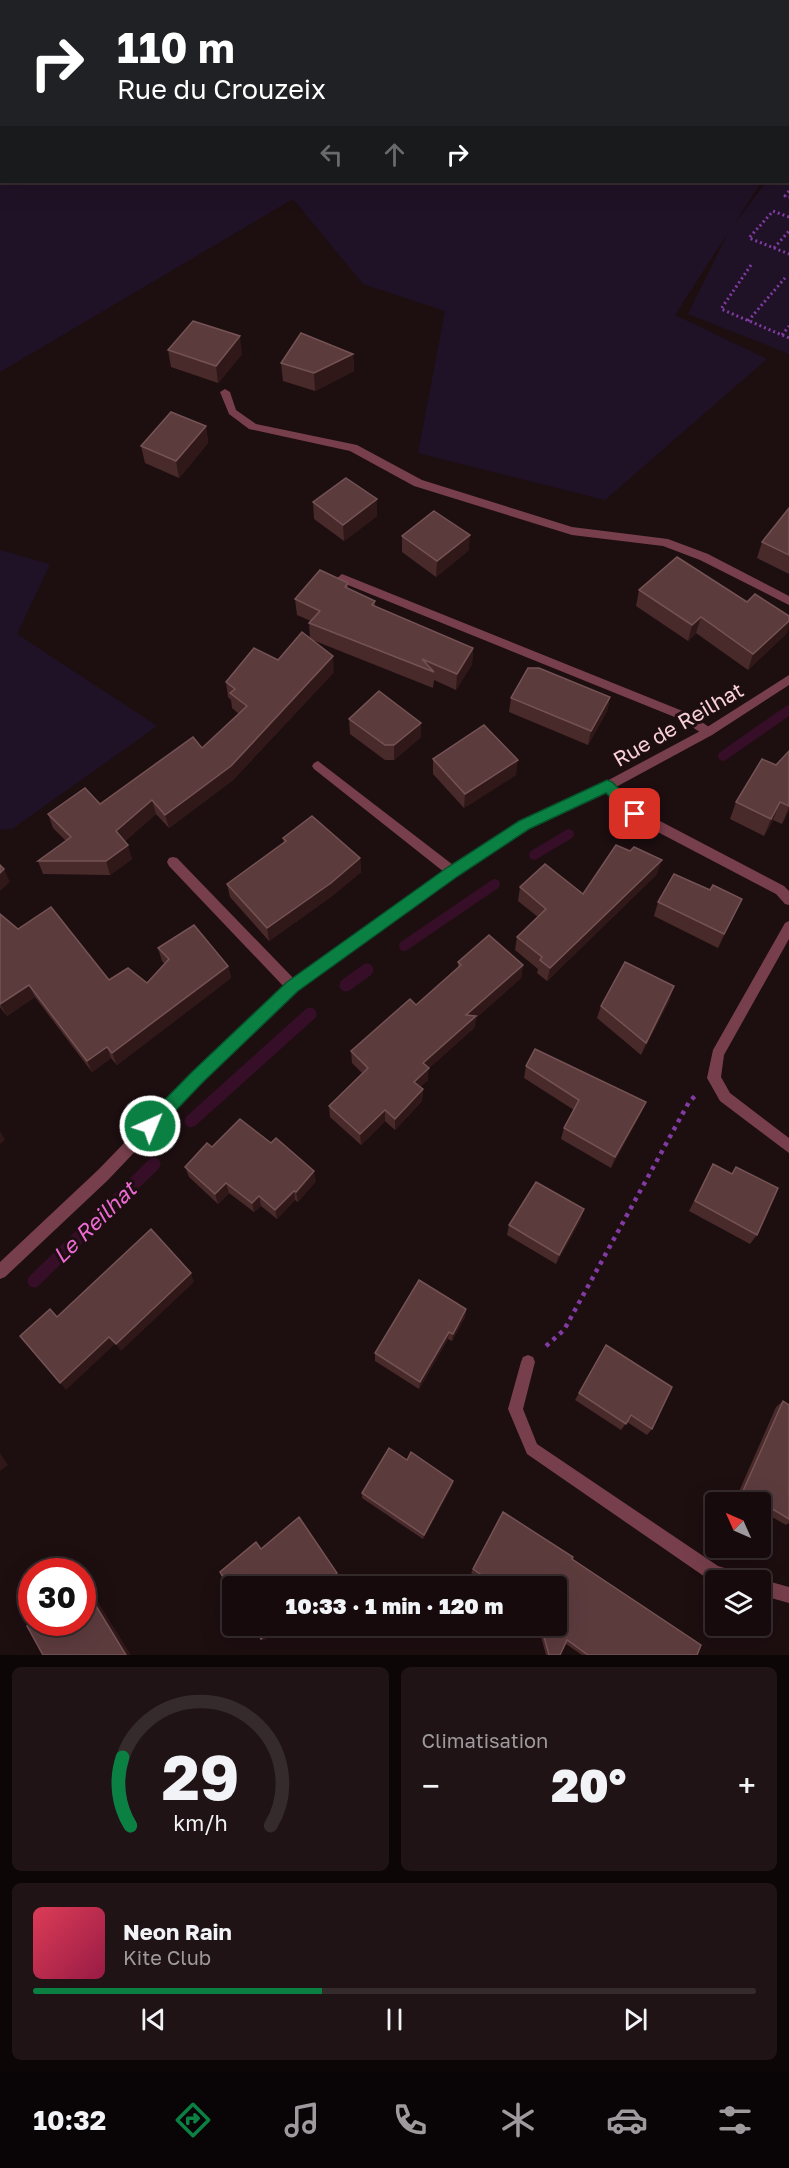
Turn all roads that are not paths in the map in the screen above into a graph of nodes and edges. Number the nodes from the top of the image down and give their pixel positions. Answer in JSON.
{"nodes":[{"id":1,"x":225,"y":392,"type":"dead end"},
{"id":2,"x":342,"y":578,"type":"edge"},
{"id":3,"x":789,"y":601,"type":"edge"},
{"id":4,"x":789,"y":679,"type":"edge"},
{"id":5,"x":708,"y":732,"type":"junction"},
{"id":6,"x":318,"y":766,"type":"dead end"},
{"id":7,"x":607,"y":786,"type":"junction"},
{"id":8,"x":172,"y":862,"type":"dead end"},
{"id":9,"x":453,"y":872,"type":"junction"},
{"id":10,"x":789,"y":900,"type":"edge"},
{"id":11,"x":789,"y":927,"type":"edge"},
{"id":12,"x":292,"y":986,"type":"junction"},
{"id":13,"x":789,"y":1146,"type":"edge"},
{"id":14,"x":0,"y":1272,"type":"edge"},
{"id":15,"x":528,"y":1362,"type":"road end"},
{"id":16,"x":711,"y":1570,"type":"edge"},
{"id":17,"x":771,"y":1590,"type":"edge"},
{"id":18,"x":789,"y":1595,"type":"edge"}],
"edges":[{"from":1,"to":3,"type":"street"},
{"from":2,"to":5,"type":"street"},
{"from":4,"to":5,"type":"street","name":"Rue de Reilhat"},
{"from":5,"to":7,"type":"street","name":"Rue de Reilhat"},
{"from":6,"to":9,"type":"street"},
{"from":7,"to":9,"type":"street","name":"Rue de Reilhat"},
{"from":7,"to":10,"type":"street"},
{"from":8,"to":12,"type":"street"},
{"from":9,"to":12,"type":"street","name":"Rue de Reilhat"},
{"from":11,"to":13,"type":"street"},
{"from":12,"to":14,"type":"street","name":"Rue de Reilhat"},
{"from":15,"to":16,"type":"street"},
{"from":17,"to":18,"type":"street"}]}
